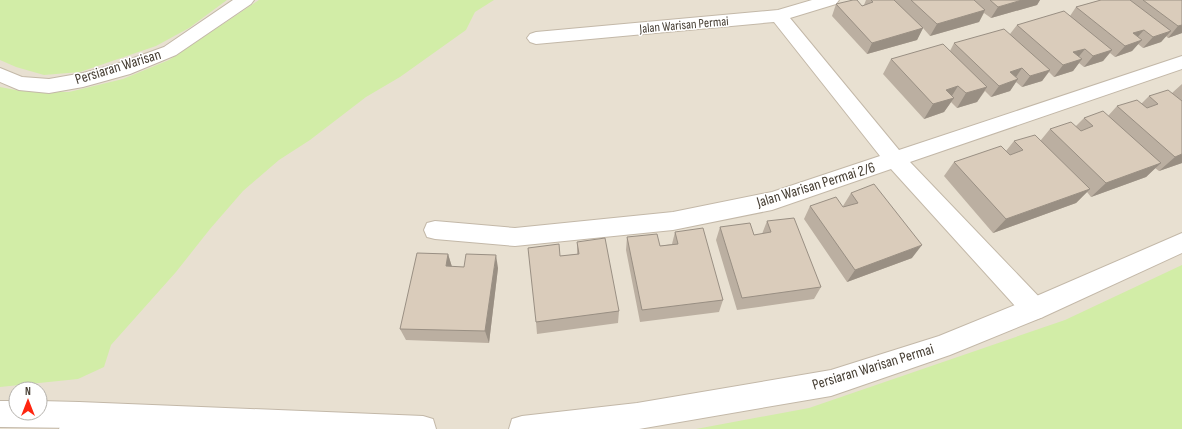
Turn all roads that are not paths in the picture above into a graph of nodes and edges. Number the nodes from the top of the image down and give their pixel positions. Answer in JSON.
{"nodes":[{"id":1,"x":245,"y":0,"type":"edge"},
{"id":2,"x":830,"y":0,"type":"edge"},
{"id":3,"x":788,"y":9,"type":"edge"},
{"id":4,"x":536,"y":38,"type":"dead end"},
{"id":5,"x":1182,"y":62,"type":"edge"},
{"id":6,"x":0,"y":74,"type":"edge"},
{"id":7,"x":895,"y":160,"type":"junction"},
{"id":8,"x":435,"y":230,"type":"dead end"},
{"id":9,"x":1182,"y":243,"type":"edge"},
{"id":10,"x":1034,"y":309,"type":"junction"},
{"id":11,"x":0,"y":414,"type":"edge"},
{"id":12,"x":75,"y":422,"type":"edge"},
{"id":13,"x":423,"y":429,"type":"edge"},
{"id":14,"x":522,"y":429,"type":"edge"}],
"edges":[{"from":1,"to":6,"type":"street","name":"Persiaran Warisan"},
{"from":2,"to":3,"type":"street","name":"Jalan Warisan Permai"},
{"from":3,"to":4,"type":"street","name":"Jalan Warisan Permai"},
{"from":3,"to":7,"type":"street"},
{"from":5,"to":7,"type":"street","name":"Jalan Warisan Permai 2/6"},
{"from":7,"to":8,"type":"street","name":"Jalan Warisan Permai 2/6"},
{"from":7,"to":10,"type":"street"},
{"from":9,"to":10,"type":"street","name":"Persiaran Warisan Permai"},
{"from":10,"to":14,"type":"street","name":"Persiaran Warisan Permai"},
{"from":11,"to":12,"type":"street"},
{"from":12,"to":13,"type":"street"}]}
